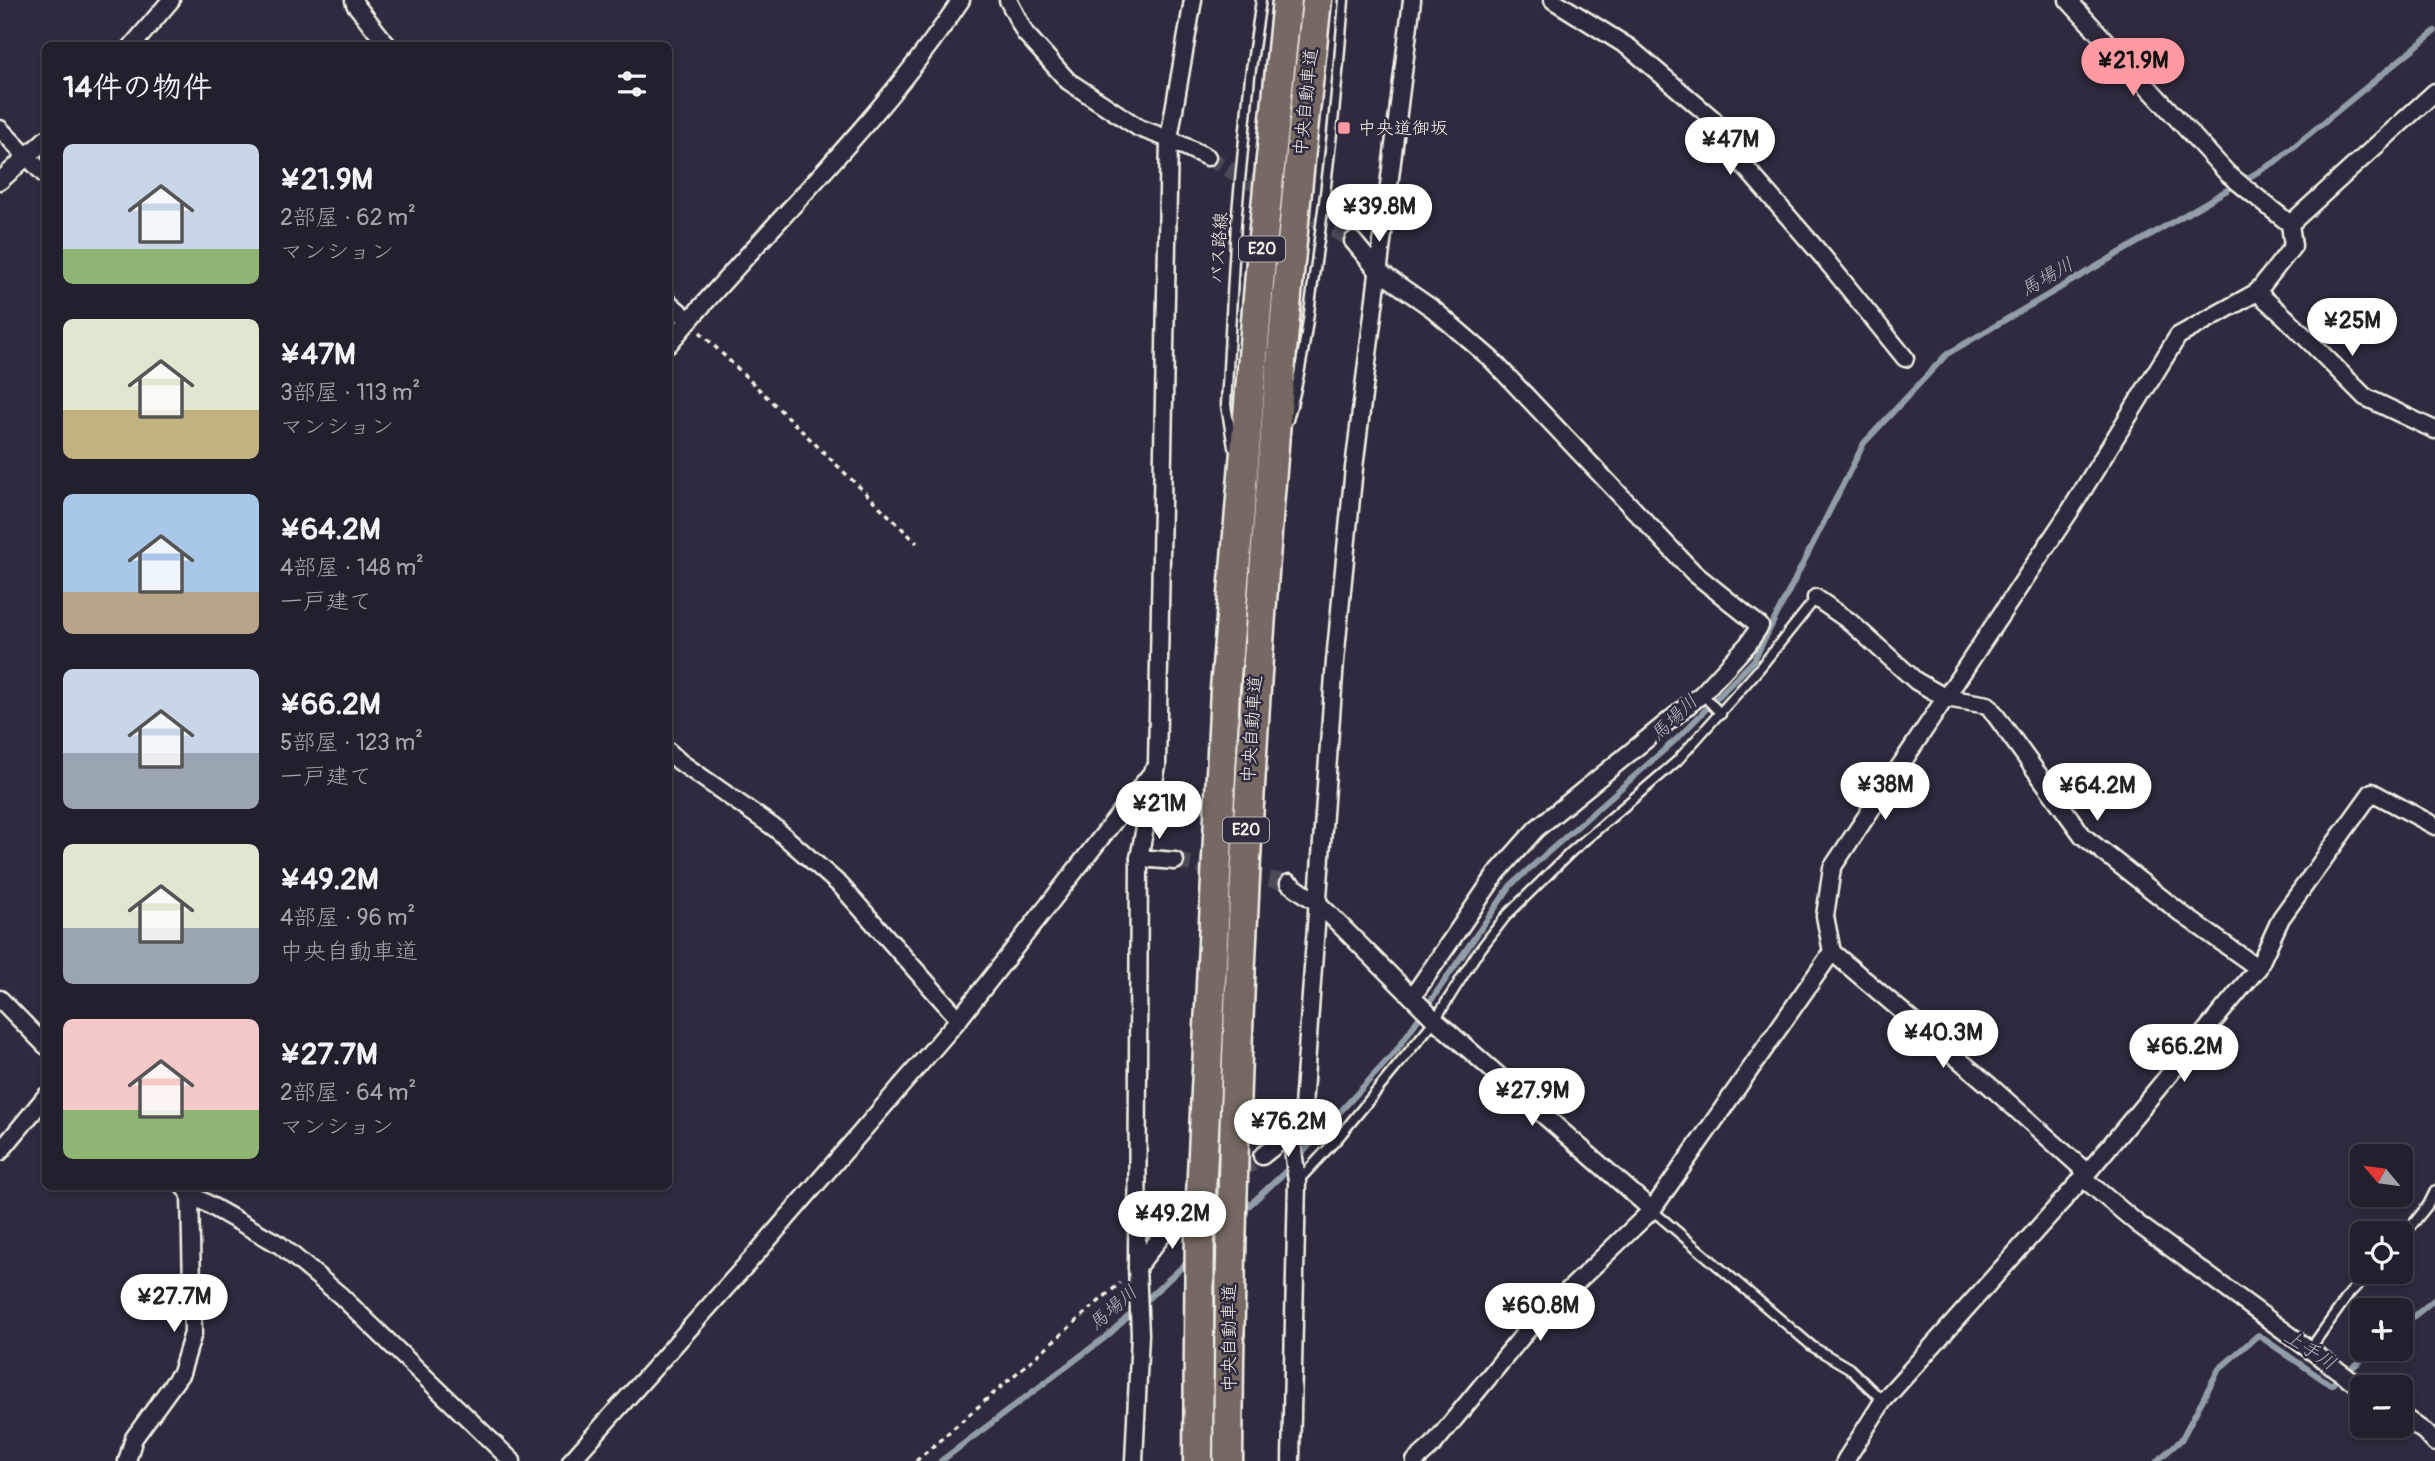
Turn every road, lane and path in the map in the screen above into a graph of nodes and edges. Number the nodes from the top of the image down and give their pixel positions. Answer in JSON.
{"nodes":[{"id":1,"x":171,"y":0,"type":"edge"},
{"id":2,"x":354,"y":0,"type":"edge"},
{"id":3,"x":961,"y":0,"type":"edge"},
{"id":4,"x":1008,"y":0,"type":"edge"},
{"id":5,"x":1193,"y":0,"type":"edge"},
{"id":6,"x":1261,"y":0,"type":"edge"},
{"id":7,"x":1287,"y":0,"type":"edge"},
{"id":8,"x":1317,"y":0,"type":"edge"},
{"id":9,"x":1344,"y":0,"type":"edge"},
{"id":10,"x":1412,"y":0,"type":"edge"},
{"id":11,"x":1553,"y":0,"type":"edge"},
{"id":12,"x":2068,"y":0,"type":"edge"},
{"id":13,"x":135,"y":42,"type":"edge"},
{"id":14,"x":385,"y":42,"type":"edge"},
{"id":15,"x":2435,"y":92,"type":"edge"},
{"id":16,"x":0,"y":130,"type":"edge"},
{"id":17,"x":1169,"y":139,"type":"junction"},
{"id":18,"x":42,"y":143,"type":"edge"},
{"id":19,"x":27,"y":157,"type":"junction"},
{"id":20,"x":1207,"y":157,"type":"tunnel mouth"},
{"id":21,"x":42,"y":172,"type":"edge"},
{"id":22,"x":0,"y":181,"type":"edge"},
{"id":23,"x":2290,"y":224,"type":"junction"},
{"id":24,"x":1353,"y":241,"type":"tunnel mouth"},
{"id":25,"x":1377,"y":270,"type":"junction"},
{"id":26,"x":2257,"y":292,"type":"junction"},
{"id":27,"x":672,"y":306,"type":"edge"},
{"id":28,"x":689,"y":320,"type":"junction"},
{"id":29,"x":672,"y":340,"type":"edge"},
{"id":30,"x":1905,"y":358,"type":"dead end"},
{"id":31,"x":2435,"y":430,"type":"edge"},
{"id":32,"x":1273,"y":471,"type":"junction"},
{"id":33,"x":1242,"y":498,"type":"junction"},
{"id":34,"x":917,"y":543,"type":"dead end"},
{"id":35,"x":1815,"y":598,"type":"joint"},
{"id":36,"x":1704,"y":697,"type":"junction"},
{"id":37,"x":1946,"y":698,"type":"junction"},
{"id":38,"x":1719,"y":711,"type":"junction"},
{"id":39,"x":672,"y":755,"type":"edge"},
{"id":40,"x":1157,"y":766,"type":"junction"},
{"id":41,"x":2435,"y":826,"type":"edge"},
{"id":42,"x":1139,"y":858,"type":"junction"},
{"id":43,"x":1175,"y":861,"type":"tunnel mouth"},
{"id":44,"x":1289,"y":883,"type":"tunnel mouth"},
{"id":45,"x":1320,"y":904,"type":"junction"},
{"id":46,"x":1832,"y":952,"type":"junction"},
{"id":47,"x":2258,"y":968,"type":"junction"},
{"id":48,"x":1415,"y":998,"type":"junction"},
{"id":49,"x":0,"y":999,"type":"edge"},
{"id":50,"x":1434,"y":1018,"type":"junction"},
{"id":51,"x":959,"y":1019,"type":"junction"},
{"id":52,"x":42,"y":1042,"type":"edge"},
{"id":53,"x":42,"y":1101,"type":"edge"},
{"id":54,"x":1293,"y":1141,"type":"junction"},
{"id":55,"x":0,"y":1152,"type":"edge"},
{"id":56,"x":1262,"y":1156,"type":"tunnel mouth"},
{"id":57,"x":1297,"y":1178,"type":"junction"},
{"id":58,"x":2083,"y":1178,"type":"junction"},
{"id":59,"x":186,"y":1190,"type":"edge"},
{"id":60,"x":2435,"y":1191,"type":"edge"},
{"id":61,"x":1652,"y":1210,"type":"junction"},
{"id":62,"x":1190,"y":1215,"type":"junction"},
{"id":63,"x":2413,"y":1224,"type":"edge"},
{"id":64,"x":1137,"y":1267,"type":"junction"},
{"id":65,"x":2359,"y":1284,"type":"edge"},
{"id":66,"x":2310,"y":1349,"type":"junction"},
{"id":67,"x":2350,"y":1379,"type":"edge"},
{"id":68,"x":1883,"y":1401,"type":"junction"},
{"id":69,"x":2413,"y":1424,"type":"edge"},
{"id":70,"x":2435,"y":1443,"type":"edge"},
{"id":71,"x":127,"y":1461,"type":"edge"},
{"id":72,"x":512,"y":1461,"type":"edge"},
{"id":73,"x":571,"y":1461,"type":"edge"},
{"id":74,"x":916,"y":1461,"type":"edge"},
{"id":75,"x":1134,"y":1461,"type":"edge"},
{"id":76,"x":1198,"y":1461,"type":"edge"},
{"id":77,"x":1228,"y":1461,"type":"edge"},
{"id":78,"x":1290,"y":1461,"type":"edge"},
{"id":79,"x":1415,"y":1461,"type":"edge"},
{"id":80,"x":1845,"y":1461,"type":"edge"}],
"edges":[{"from":1,"to":13,"type":"street"},
{"from":2,"to":14,"type":"street"},
{"from":3,"to":28,"type":"street"},
{"from":4,"to":17,"type":"street"},
{"from":5,"to":17,"type":"street"},
{"from":6,"to":33,"type":"lane","name":"バス路線"},
{"from":7,"to":33,"type":"highway","name":"中央自動車道","number":"E20"},
{"from":8,"to":32,"type":"highway","name":"中央自動車道","number":"E20"},
{"from":9,"to":32,"type":"lane"},
{"from":10,"to":25,"type":"street"},
{"from":11,"to":30,"type":"street"},
{"from":12,"to":23,"type":"street"},
{"from":15,"to":23,"type":"street"},
{"from":16,"to":19,"type":"street"},
{"from":17,"to":20,"type":"street"},
{"from":17,"to":40,"type":"street"},
{"from":18,"to":19,"type":"street"},
{"from":19,"to":21,"type":"street"},
{"from":19,"to":22,"type":"street"},
{"from":23,"to":26,"type":"street"},
{"from":24,"to":25,"type":"street"},
{"from":25,"to":36,"type":"street"},
{"from":25,"to":45,"type":"street"},
{"from":26,"to":31,"type":"street"},
{"from":26,"to":37,"type":"street"},
{"from":27,"to":28,"type":"street"},
{"from":28,"to":29,"type":"street"},
{"from":28,"to":34,"type":"path"},
{"from":32,"to":77,"type":"highway","name":"中央自動車道","number":"E20"},
{"from":33,"to":62,"type":"highway","name":"中央自動車道","number":"E20"},
{"from":35,"to":37,"type":"street"},
{"from":35,"to":38,"type":"lane"},
{"from":36,"to":38,"type":"lane"},
{"from":36,"to":48,"type":"street"},
{"from":37,"to":46,"type":"street"},
{"from":37,"to":47,"type":"street"},
{"from":38,"to":50,"type":"lane"},
{"from":39,"to":51,"type":"street"},
{"from":40,"to":42,"type":"street"},
{"from":40,"to":51,"type":"street"},
{"from":41,"to":47,"type":"street"},
{"from":42,"to":43,"type":"street"},
{"from":42,"to":64,"type":"street"},
{"from":44,"to":45,"type":"street"},
{"from":45,"to":48,"type":"street"},
{"from":45,"to":54,"type":"street"},
{"from":46,"to":58,"type":"street"},
{"from":46,"to":61,"type":"street"},
{"from":47,"to":58,"type":"street"},
{"from":48,"to":50,"type":"street"},
{"from":49,"to":52,"type":"street"},
{"from":50,"to":57,"type":"lane"},
{"from":50,"to":61,"type":"street"},
{"from":51,"to":73,"type":"street"},
{"from":53,"to":55,"type":"street"},
{"from":54,"to":56,"type":"street"},
{"from":54,"to":57,"type":"street"},
{"from":57,"to":78,"type":"street"},
{"from":58,"to":66,"type":"street"},
{"from":58,"to":68,"type":"street"},
{"from":59,"to":71,"type":"street"},
{"from":59,"to":72,"type":"street"},
{"from":60,"to":63,"type":"lane"},
{"from":61,"to":68,"type":"lane"},
{"from":61,"to":79,"type":"street"},
{"from":62,"to":64,"type":"street"},
{"from":62,"to":76,"type":"highway","name":"中央自動車道","number":"E20"},
{"from":64,"to":74,"type":"path"},
{"from":64,"to":75,"type":"street"},
{"from":65,"to":66,"type":"lane"},
{"from":66,"to":67,"type":"street"},
{"from":68,"to":80,"type":"street"},
{"from":69,"to":70,"type":"street"}]}
